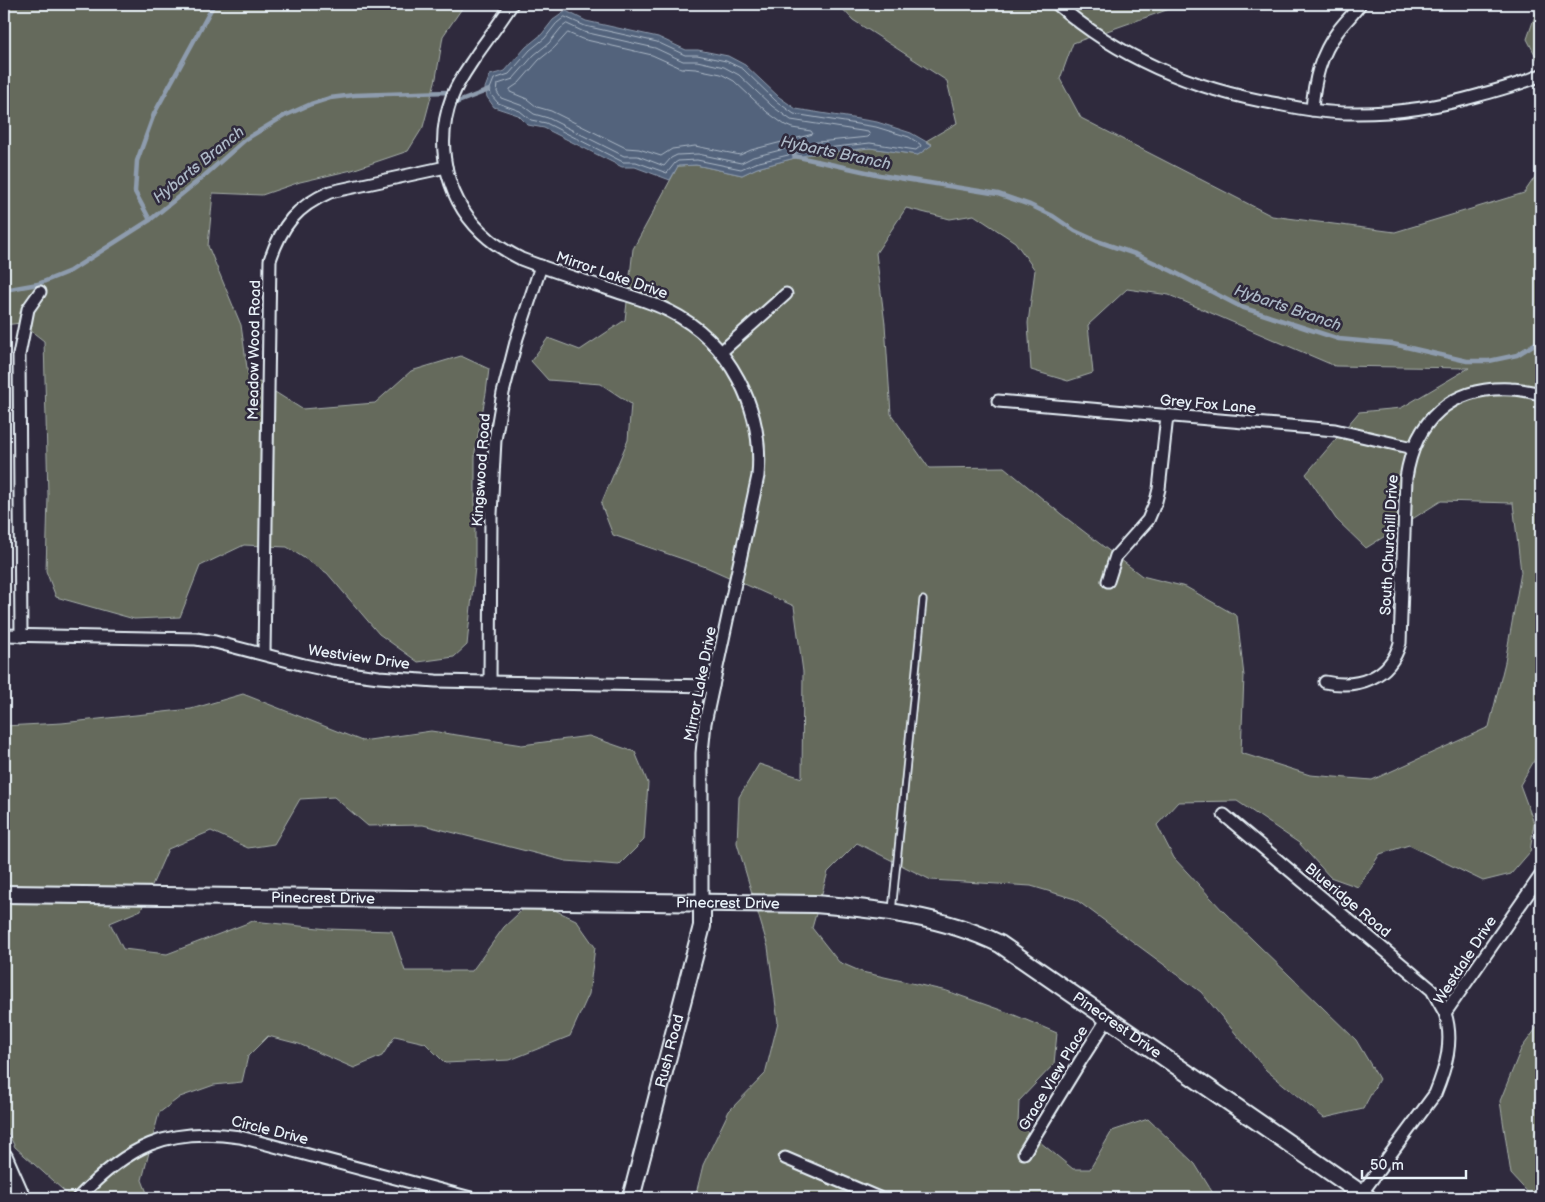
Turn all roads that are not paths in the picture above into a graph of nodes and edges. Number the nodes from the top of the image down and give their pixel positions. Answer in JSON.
{"nodes":[{"id":1,"x":512,"y":4,"type":"edge"},
{"id":2,"x":1057,"y":4,"type":"edge"},
{"id":3,"x":1360,"y":4,"type":"edge"},
{"id":4,"x":1541,"y":75,"type":"edge"},
{"id":5,"x":1312,"y":110,"type":"junction"},
{"id":6,"x":446,"y":166,"type":"junction"},
{"id":7,"x":541,"y":266,"type":"junction"},
{"id":8,"x":40,"y":292,"type":"dead end"},
{"id":9,"x":786,"y":294,"type":"dead end"},
{"id":10,"x":721,"y":352,"type":"junction"},
{"id":11,"x":1541,"y":394,"type":"edge"},
{"id":12,"x":998,"y":401,"type":"dead end"},
{"id":13,"x":1167,"y":416,"type":"junction"},
{"id":14,"x":1413,"y":448,"type":"junction"},
{"id":15,"x":1108,"y":580,"type":"dead end"},
{"id":16,"x":923,"y":600,"type":"dead end"},
{"id":17,"x":4,"y":635,"type":"edge"},
{"id":18,"x":20,"y":636,"type":"junction"},
{"id":19,"x":264,"y":654,"type":"junction"},
{"id":20,"x":490,"y":682,"type":"junction"},
{"id":21,"x":1325,"y":682,"type":"dead end"},
{"id":22,"x":713,"y":686,"type":"junction"},
{"id":23,"x":1224,"y":815,"type":"dead end"},
{"id":24,"x":1541,"y":876,"type":"edge"},
{"id":25,"x":4,"y":894,"type":"edge"},
{"id":26,"x":702,"y":902,"type":"junction"},
{"id":27,"x":892,"y":912,"type":"junction"},
{"id":28,"x":1445,"y":1013,"type":"junction"},
{"id":29,"x":1108,"y":1018,"type":"junction"},
{"id":30,"x":1024,"y":1153,"type":"dead end"},
{"id":31,"x":4,"y":1157,"type":"edge"},
{"id":32,"x":785,"y":1158,"type":"dead end"},
{"id":33,"x":1365,"y":1196,"type":"edge"},
{"id":34,"x":22,"y":1198,"type":"edge"},
{"id":35,"x":78,"y":1198,"type":"edge"},
{"id":36,"x":470,"y":1198,"type":"edge"},
{"id":37,"x":631,"y":1198,"type":"edge"},
{"id":38,"x":879,"y":1198,"type":"edge"}],
"edges":[{"from":1,"to":6,"type":"street","name":"Mirror Lake Drive"},
{"from":2,"to":5,"type":"street"},
{"from":3,"to":5,"type":"street"},
{"from":4,"to":5,"type":"street"},
{"from":6,"to":7,"type":"street","name":"Mirror Lake Drive"},
{"from":6,"to":19,"type":"street","name":"Meadow Wood Road"},
{"from":7,"to":10,"type":"street","name":"Mirror Lake Drive"},
{"from":7,"to":20,"type":"street","name":"Kingswood Road"},
{"from":8,"to":18,"type":"street"},
{"from":9,"to":10,"type":"street"},
{"from":10,"to":22,"type":"street","name":"Mirror Lake Drive"},
{"from":11,"to":14,"type":"street","name":"South Churchill Drive"},
{"from":12,"to":13,"type":"street","name":"Grey Fox Lane"},
{"from":13,"to":14,"type":"street","name":"Grey Fox Lane"},
{"from":13,"to":15,"type":"street"},
{"from":14,"to":21,"type":"street","name":"South Churchill Drive"},
{"from":16,"to":27,"type":"lane"},
{"from":17,"to":18,"type":"street","name":"Westview Drive"},
{"from":18,"to":19,"type":"street","name":"Westview Drive"},
{"from":19,"to":20,"type":"street","name":"Westview Drive"},
{"from":20,"to":22,"type":"street","name":"Westview Drive"},
{"from":22,"to":26,"type":"street","name":"Mirror Lake Drive"},
{"from":23,"to":28,"type":"street","name":"Blueridge Road"},
{"from":24,"to":28,"type":"street","name":"Westdale Drive"},
{"from":25,"to":26,"type":"street","name":"Pinecrest Drive"},
{"from":26,"to":27,"type":"street","name":"Pinecrest Drive"},
{"from":26,"to":37,"type":"street","name":"Rush Road"},
{"from":27,"to":29,"type":"street","name":"Pinecrest Drive"},
{"from":28,"to":33,"type":"street","name":"Westdale Drive"},
{"from":29,"to":30,"type":"street","name":"Grace View Place"},
{"from":29,"to":33,"type":"street","name":"Pinecrest Drive"},
{"from":31,"to":34,"type":"street"},
{"from":32,"to":38,"type":"street"},
{"from":35,"to":36,"type":"street","name":"Circle Drive"}]}
